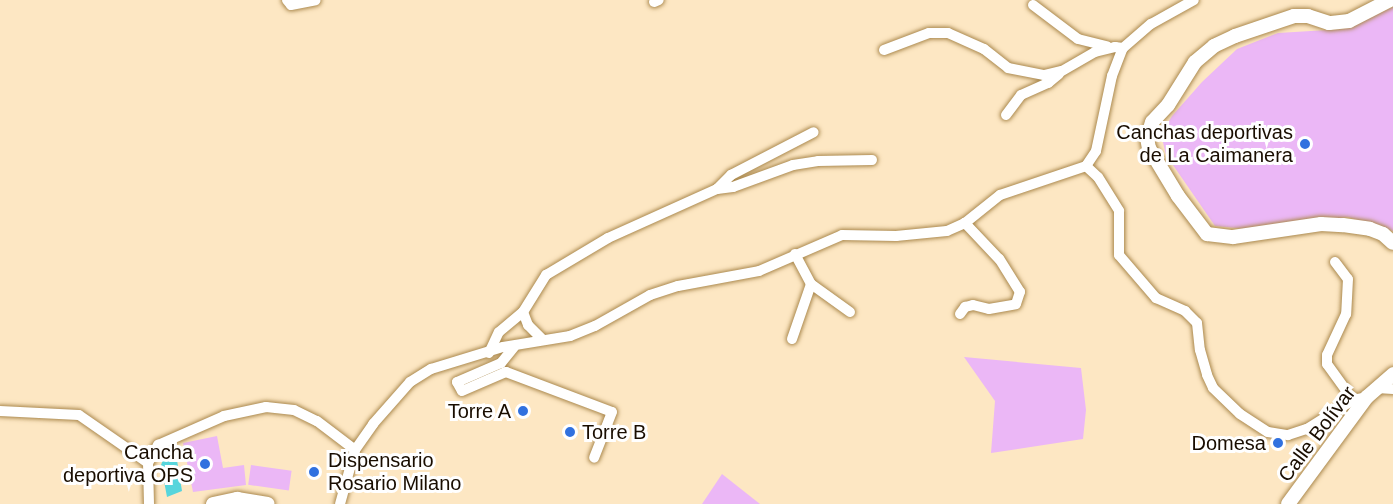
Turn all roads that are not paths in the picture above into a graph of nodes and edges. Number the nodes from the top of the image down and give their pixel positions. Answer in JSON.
{"nodes":[{"id":1,"x":287,"y":0,"type":"edge"},
{"id":2,"x":316,"y":0,"type":"edge"},
{"id":3,"x":1194,"y":0,"type":"edge"},
{"id":4,"x":1390,"y":0,"type":"edge"},
{"id":5,"x":1033,"y":5,"type":"dead end"},
{"id":6,"x":1119,"y":47,"type":"junction"},
{"id":7,"x":884,"y":50,"type":"dead end"},
{"id":8,"x":1062,"y":71,"type":"junction"},
{"id":9,"x":1006,"y":115,"type":"dead end"},
{"id":10,"x":814,"y":132,"type":"dead end"},
{"id":11,"x":872,"y":160,"type":"dead end"},
{"id":12,"x":1086,"y":166,"type":"junction"},
{"id":13,"x":717,"y":189,"type":"junction"},
{"id":14,"x":965,"y":223,"type":"junction"},
{"id":15,"x":1393,"y":243,"type":"edge"},
{"id":16,"x":795,"y":254,"type":"junction"},
{"id":17,"x":1335,"y":262,"type":"dead end"},
{"id":18,"x":811,"y":284,"type":"junction"},
{"id":19,"x":522,"y":312,"type":"junction"},
{"id":20,"x":850,"y":312,"type":"dead end"},
{"id":21,"x":960,"y":314,"type":"dead end"},
{"id":22,"x":792,"y":339,"type":"dead end"},
{"id":23,"x":543,"y":340,"type":"junction"},
{"id":24,"x":514,"y":347,"type":"junction"},
{"id":25,"x":489,"y":353,"type":"junction"},
{"id":26,"x":1393,"y":374,"type":"edge"},
{"id":27,"x":1393,"y":389,"type":"edge"},
{"id":28,"x":1372,"y":392,"type":"junction"},
{"id":29,"x":1353,"y":400,"type":"junction"},
{"id":30,"x":0,"y":411,"type":"edge"},
{"id":31,"x":355,"y":450,"type":"junction"},
{"id":32,"x":594,"y":458,"type":"dead end"},
{"id":33,"x":148,"y":463,"type":"junction"},
{"id":34,"x":149,"y":504,"type":"edge"},
{"id":35,"x":213,"y":504,"type":"edge"},
{"id":36,"x":268,"y":504,"type":"edge"},
{"id":37,"x":340,"y":504,"type":"edge"},
{"id":38,"x":1288,"y":504,"type":"edge"}],
"edges":[{"from":1,"to":2,"type":"street"},
{"from":3,"to":6,"type":"street"},
{"from":4,"to":15,"type":"street"},
{"from":5,"to":6,"type":"street"},
{"from":6,"to":8,"type":"street"},
{"from":6,"to":12,"type":"street"},
{"from":7,"to":8,"type":"street"},
{"from":8,"to":9,"type":"street"},
{"from":10,"to":13,"type":"street"},
{"from":11,"to":13,"type":"street"},
{"from":12,"to":14,"type":"street"},
{"from":12,"to":29,"type":"street"},
{"from":13,"to":19,"type":"street"},
{"from":14,"to":16,"type":"street"},
{"from":14,"to":21,"type":"street"},
{"from":16,"to":18,"type":"street"},
{"from":16,"to":23,"type":"street"},
{"from":17,"to":29,"type":"street"},
{"from":18,"to":20,"type":"street"},
{"from":18,"to":22,"type":"street"},
{"from":19,"to":23,"type":"street"},
{"from":19,"to":25,"type":"street"},
{"from":23,"to":24,"type":"street"},
{"from":24,"to":25,"type":"street"},
{"from":24,"to":32,"type":"street"},
{"from":25,"to":31,"type":"street"},
{"from":26,"to":28,"type":"street","name":"Calle Bolívar"},
{"from":27,"to":28,"type":"street"},
{"from":28,"to":29,"type":"street"},
{"from":28,"to":38,"type":"street","name":"Calle Bolívar"},
{"from":30,"to":33,"type":"street"},
{"from":31,"to":33,"type":"street"},
{"from":31,"to":37,"type":"street"},
{"from":33,"to":34,"type":"street"},
{"from":35,"to":36,"type":"street"}]}
